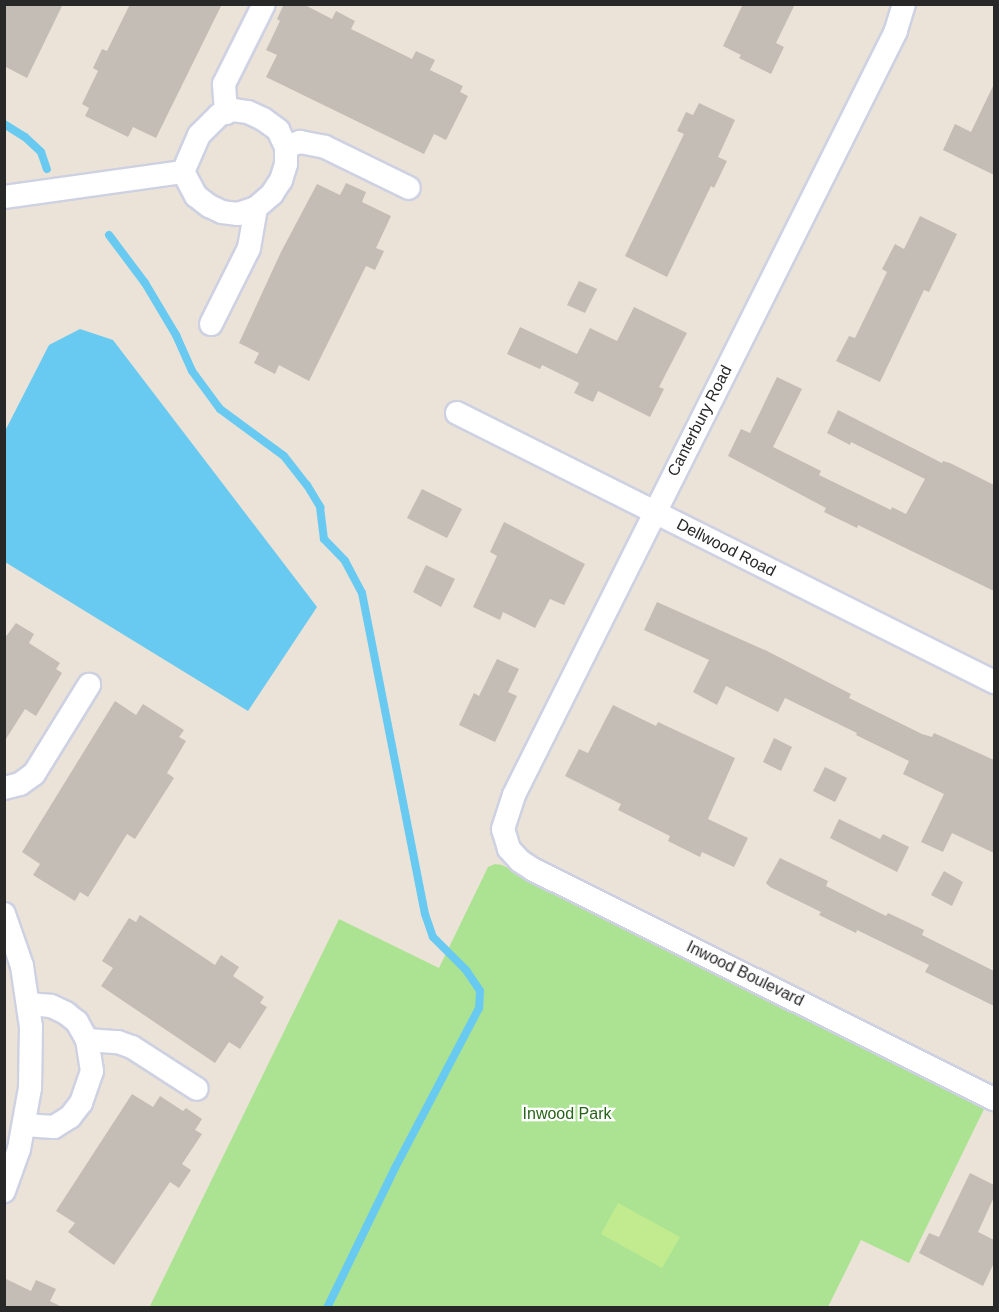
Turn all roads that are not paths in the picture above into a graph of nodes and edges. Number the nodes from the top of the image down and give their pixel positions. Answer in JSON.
{"nodes":[{"id":1,"x":264,"y":4,"type":"edge"},
{"id":2,"x":904,"y":4,"type":"edge"},
{"id":3,"x":225,"y":113,"type":"junction"},
{"id":4,"x":286,"y":147,"type":"junction"},
{"id":5,"x":183,"y":172,"type":"junction"},
{"id":6,"x":409,"y":188,"type":"dead end"},
{"id":7,"x":4,"y":197,"type":"edge"},
{"id":8,"x":256,"y":208,"type":"junction"},
{"id":9,"x":210,"y":324,"type":"dead end"},
{"id":10,"x":457,"y":414,"type":"dead end"},
{"id":11,"x":654,"y":513,"type":"junction"},
{"id":12,"x":994,"y":682,"type":"edge"},
{"id":13,"x":89,"y":685,"type":"dead end"},
{"id":14,"x":4,"y":788,"type":"edge"},
{"id":15,"x":505,"y":839,"type":"joint"},
{"id":16,"x":4,"y":914,"type":"edge"},
{"id":17,"x":29,"y":1004,"type":"junction"},
{"id":18,"x":87,"y":1040,"type":"junction"},
{"id":19,"x":197,"y":1089,"type":"dead end"},
{"id":20,"x":994,"y":1099,"type":"edge"},
{"id":21,"x":24,"y":1125,"type":"junction"},
{"id":22,"x":4,"y":1191,"type":"edge"}],
"edges":[{"from":1,"to":3,"type":"street"},
{"from":2,"to":11,"type":"street","name":"Canterbury Road"},
{"from":3,"to":4,"type":"street"},
{"from":3,"to":5,"type":"street"},
{"from":4,"to":6,"type":"street"},
{"from":4,"to":8,"type":"street"},
{"from":5,"to":7,"type":"street"},
{"from":5,"to":8,"type":"street"},
{"from":8,"to":9,"type":"street"},
{"from":10,"to":11,"type":"street","name":"Dellwood Road"},
{"from":11,"to":12,"type":"street","name":"Dellwood Road"},
{"from":11,"to":15,"type":"street","name":"Canterbury Road"},
{"from":13,"to":14,"type":"street"},
{"from":15,"to":20,"type":"street","name":"Inwood Boulevard"},
{"from":16,"to":17,"type":"street"},
{"from":17,"to":18,"type":"street"},
{"from":17,"to":21,"type":"street"},
{"from":18,"to":19,"type":"street"},
{"from":18,"to":21,"type":"street"},
{"from":21,"to":22,"type":"street"}]}
